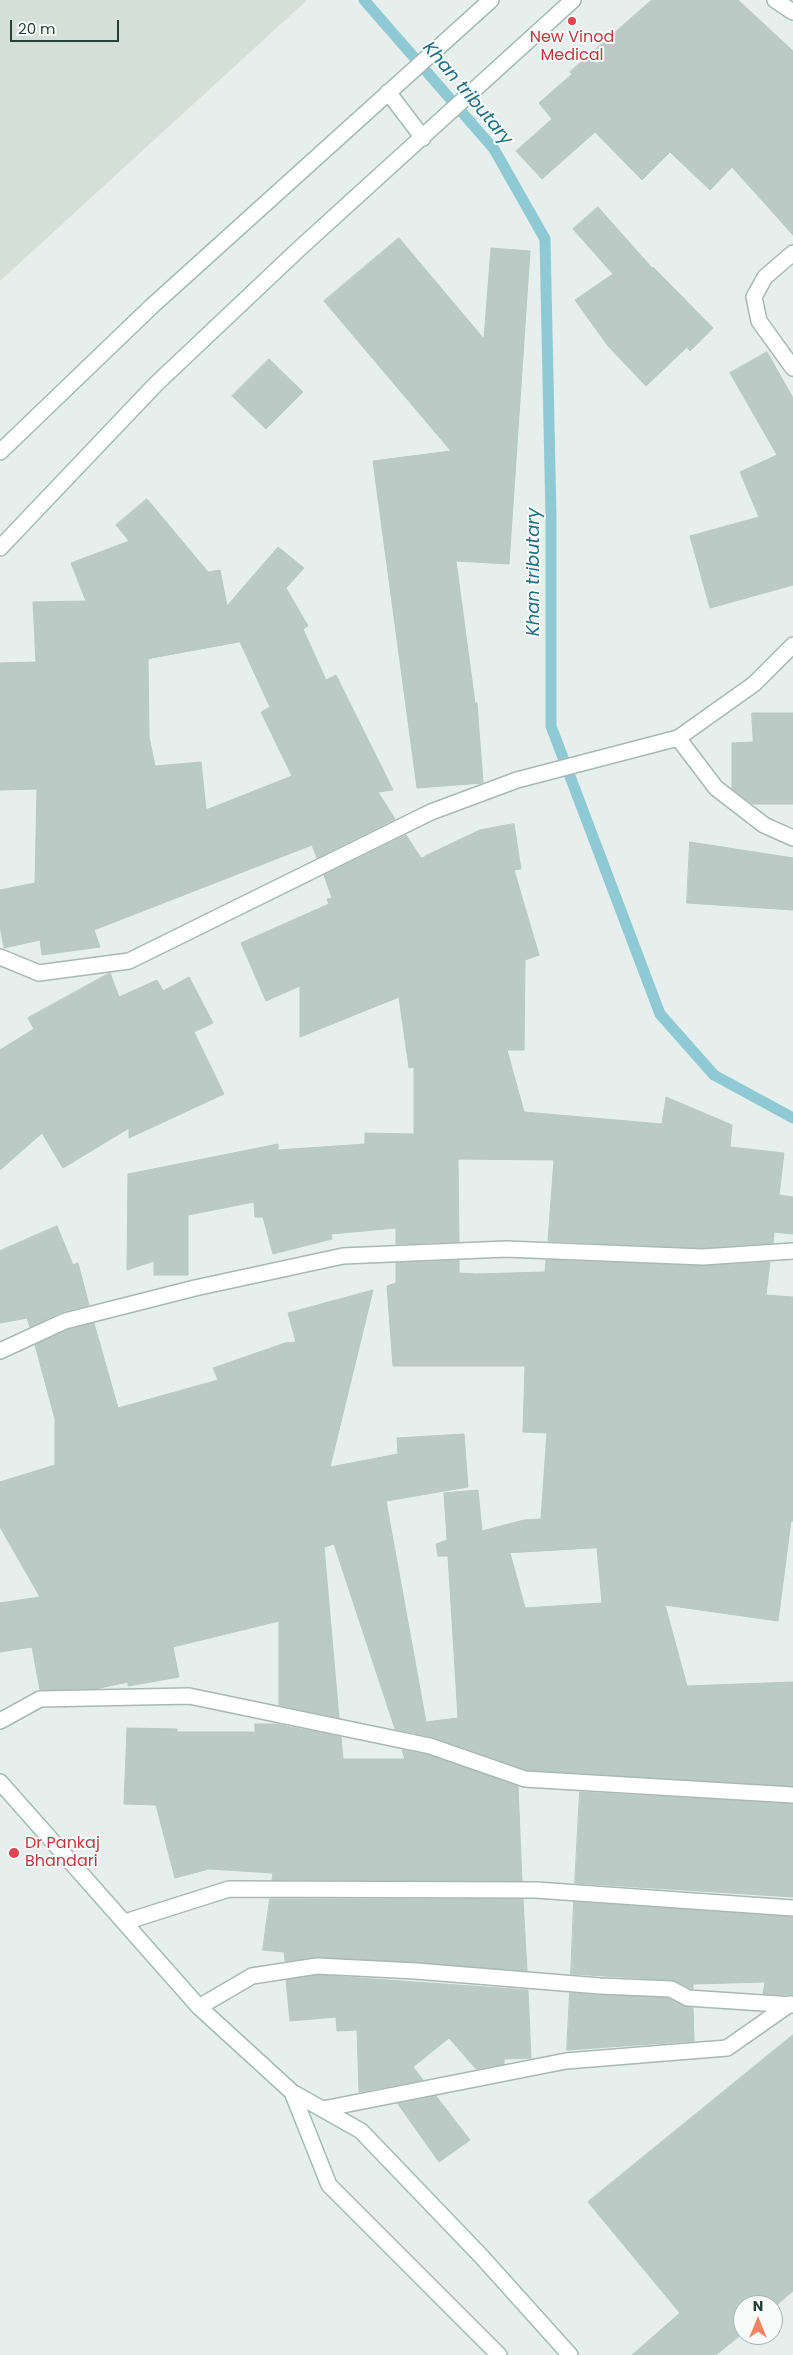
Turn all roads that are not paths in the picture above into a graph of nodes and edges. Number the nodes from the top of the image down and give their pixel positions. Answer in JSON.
{"nodes":[{"id":1,"x":491,"y":0,"type":"edge"},
{"id":2,"x":573,"y":0,"type":"edge"},
{"id":3,"x":774,"y":0,"type":"edge"},
{"id":4,"x":793,"y":12,"type":"edge"},
{"id":5,"x":388,"y":92,"type":"junction"},
{"id":6,"x":422,"y":138,"type":"junction"},
{"id":7,"x":793,"y":253,"type":"edge"},
{"id":8,"x":793,"y":368,"type":"edge"},
{"id":9,"x":0,"y":452,"type":"edge"},
{"id":10,"x":0,"y":548,"type":"edge"},
{"id":11,"x":793,"y":645,"type":"edge"},
{"id":12,"x":678,"y":738,"type":"junction"},
{"id":13,"x":793,"y":838,"type":"edge"},
{"id":14,"x":0,"y":957,"type":"edge"},
{"id":15,"x":793,"y":1250,"type":"edge"},
{"id":16,"x":0,"y":1351,"type":"edge"},
{"id":17,"x":0,"y":1721,"type":"edge"},
{"id":18,"x":0,"y":1782,"type":"edge"},
{"id":19,"x":793,"y":1795,"type":"edge"},
{"id":20,"x":793,"y":1908,"type":"edge"},
{"id":21,"x":125,"y":1922,"type":"junction"},
{"id":22,"x":792,"y":2005,"type":"edge"},
{"id":23,"x":199,"y":2007,"type":"junction"},
{"id":24,"x":292,"y":2092,"type":"junction"},
{"id":25,"x":323,"y":2109,"type":"junction"},
{"id":26,"x":499,"y":2355,"type":"edge"},
{"id":27,"x":570,"y":2355,"type":"edge"}],
"edges":[{"from":1,"to":5,"type":"street"},
{"from":2,"to":6,"type":"street"},
{"from":3,"to":4,"type":"street"},
{"from":5,"to":6,"type":"street"},
{"from":5,"to":9,"type":"street"},
{"from":6,"to":10,"type":"street"},
{"from":7,"to":8,"type":"street"},
{"from":11,"to":12,"type":"street"},
{"from":12,"to":13,"type":"street"},
{"from":12,"to":14,"type":"street"},
{"from":15,"to":16,"type":"street"},
{"from":17,"to":19,"type":"street"},
{"from":18,"to":21,"type":"street"},
{"from":20,"to":21,"type":"street"},
{"from":21,"to":23,"type":"street"},
{"from":22,"to":23,"type":"street"},
{"from":22,"to":25,"type":"street"},
{"from":23,"to":24,"type":"street"},
{"from":24,"to":25,"type":"street"},
{"from":24,"to":26,"type":"street"},
{"from":25,"to":27,"type":"street"}]}
